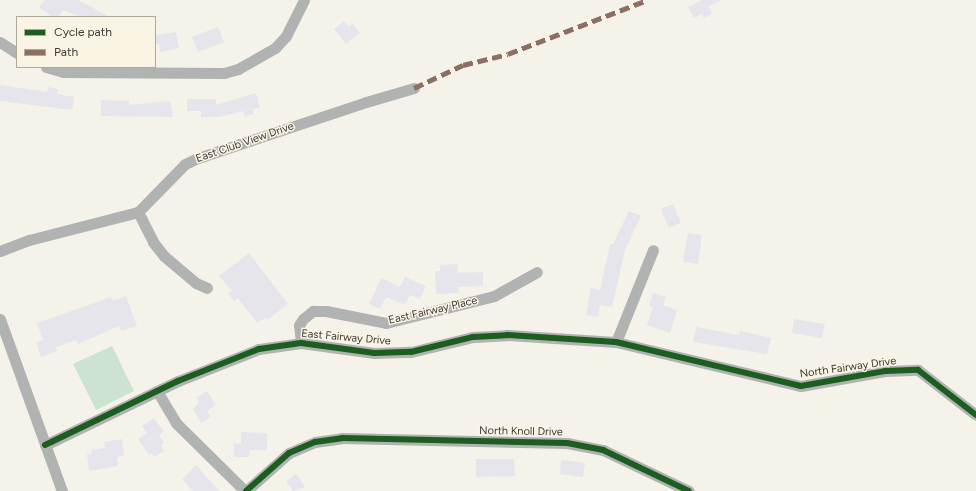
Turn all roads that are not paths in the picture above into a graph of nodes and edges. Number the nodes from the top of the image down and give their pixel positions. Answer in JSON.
{"nodes":[{"id":1,"x":304,"y":0,"type":"edge"},
{"id":2,"x":0,"y":42,"type":"edge"},
{"id":3,"x":16,"y":52,"type":"edge"},
{"id":4,"x":49,"y":68,"type":"edge"},
{"id":5,"x":414,"y":88,"type":"dead end"},
{"id":6,"x":138,"y":212,"type":"junction"},
{"id":7,"x":653,"y":250,"type":"dead end"},
{"id":8,"x":0,"y":251,"type":"edge"},
{"id":9,"x":537,"y":272,"type":"dead end"},
{"id":10,"x":207,"y":288,"type":"dead end"},
{"id":11,"x":0,"y":319,"type":"edge"},
{"id":12,"x":616,"y":342,"type":"junction"},
{"id":13,"x":301,"y":343,"type":"junction"},
{"id":14,"x":157,"y":392,"type":"junction"},
{"id":15,"x":976,"y":415,"type":"edge"},
{"id":16,"x":45,"y":446,"type":"junction"},
{"id":17,"x":62,"y":491,"type":"edge"},
{"id":18,"x":246,"y":491,"type":"edge"},
{"id":19,"x":689,"y":491,"type":"edge"}],
"edges":[{"from":1,"to":4,"type":"street"},
{"from":2,"to":3,"type":"street"},
{"from":5,"to":6,"type":"street","name":"East Club View Drive"},
{"from":6,"to":8,"type":"street"},
{"from":6,"to":10,"type":"street"},
{"from":7,"to":12,"type":"street"},
{"from":9,"to":13,"type":"street","name":"East Fairway Place"},
{"from":11,"to":16,"type":"street"},
{"from":12,"to":13,"type":"street","name":"East Fairway Drive"},
{"from":12,"to":15,"type":"street","name":"North Fairway Drive"},
{"from":13,"to":14,"type":"street","name":"East Fairway Drive"},
{"from":14,"to":16,"type":"street","name":"East Fairway Drive"},
{"from":14,"to":18,"type":"street"},
{"from":16,"to":17,"type":"street"},
{"from":18,"to":19,"type":"street","name":"North Knoll Drive"}]}
